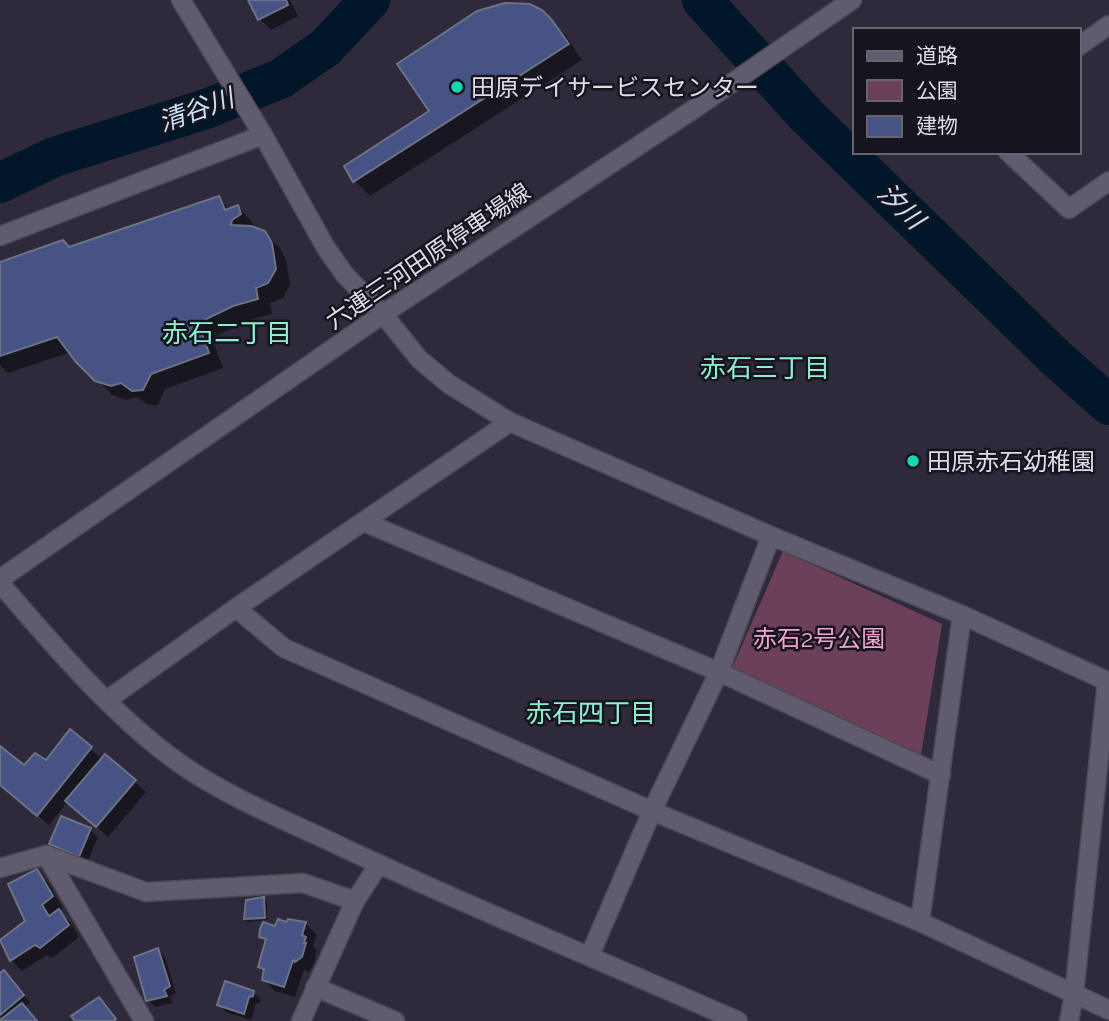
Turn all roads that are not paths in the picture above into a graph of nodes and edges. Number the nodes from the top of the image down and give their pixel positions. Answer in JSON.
{"nodes":[{"id":1,"x":181,"y":0,"type":"edge"},
{"id":2,"x":852,"y":0,"type":"edge"},
{"id":3,"x":1109,"y":25,"type":"edge"},
{"id":4,"x":1081,"y":45,"type":"edge"},
{"id":5,"x":263,"y":135,"type":"junction"},
{"id":6,"x":1010,"y":154,"type":"edge"},
{"id":7,"x":1109,"y":181,"type":"edge"},
{"id":8,"x":0,"y":236,"type":"edge"},
{"id":9,"x":383,"y":314,"type":"junction"},
{"id":10,"x":510,"y":422,"type":"junction"},
{"id":11,"x":364,"y":522,"type":"junction"},
{"id":12,"x":771,"y":536,"type":"junction"},
{"id":13,"x":0,"y":581,"type":"edge"},
{"id":14,"x":236,"y":608,"type":"junction"},
{"id":15,"x":962,"y":615,"type":"junction"},
{"id":16,"x":719,"y":672,"type":"junction"},
{"id":17,"x":1108,"y":677,"type":"edge"},
{"id":18,"x":107,"y":700,"type":"junction"},
{"id":19,"x":942,"y":775,"type":"junction"},
{"id":20,"x":652,"y":811,"type":"junction"},
{"id":21,"x":46,"y":855,"type":"junction"},
{"id":22,"x":379,"y":864,"type":"junction"},
{"id":23,"x":0,"y":868,"type":"edge"},
{"id":24,"x":355,"y":901,"type":"junction"},
{"id":25,"x":920,"y":922,"type":"junction"},
{"id":26,"x":590,"y":955,"type":"junction"},
{"id":27,"x":315,"y":986,"type":"junction"},
{"id":28,"x":1074,"y":995,"type":"junction"},
{"id":29,"x":1109,"y":1010,"type":"edge"},
{"id":30,"x":144,"y":1021,"type":"edge"},
{"id":31,"x":301,"y":1021,"type":"edge"},
{"id":32,"x":395,"y":1021,"type":"edge"},
{"id":33,"x":738,"y":1021,"type":"edge"},
{"id":34,"x":1069,"y":1021,"type":"edge"}],
"edges":[{"from":1,"to":5,"type":"street"},
{"from":2,"to":9,"type":"street","name":"六連三河田原停車場線"},
{"from":3,"to":4,"type":"street"},
{"from":5,"to":8,"type":"street"},
{"from":5,"to":9,"type":"street"},
{"from":6,"to":7,"type":"street"},
{"from":9,"to":10,"type":"street"},
{"from":9,"to":13,"type":"street","name":"六連三河田原停車場線"},
{"from":10,"to":11,"type":"street"},
{"from":10,"to":12,"type":"street"},
{"from":11,"to":14,"type":"street"},
{"from":11,"to":16,"type":"street"},
{"from":12,"to":15,"type":"street"},
{"from":12,"to":16,"type":"street"},
{"from":13,"to":18,"type":"street"},
{"from":14,"to":18,"type":"street"},
{"from":14,"to":20,"type":"street"},
{"from":15,"to":17,"type":"street"},
{"from":15,"to":19,"type":"street"},
{"from":16,"to":19,"type":"street"},
{"from":16,"to":20,"type":"street"},
{"from":17,"to":28,"type":"street"},
{"from":18,"to":22,"type":"street"},
{"from":19,"to":25,"type":"street"},
{"from":20,"to":25,"type":"street"},
{"from":20,"to":26,"type":"street"},
{"from":21,"to":23,"type":"street"},
{"from":21,"to":24,"type":"street"},
{"from":21,"to":30,"type":"street"},
{"from":22,"to":24,"type":"street"},
{"from":22,"to":26,"type":"street"},
{"from":24,"to":27,"type":"street"},
{"from":25,"to":28,"type":"street"},
{"from":26,"to":33,"type":"street"},
{"from":27,"to":31,"type":"street"},
{"from":27,"to":32,"type":"street"},
{"from":28,"to":29,"type":"street"},
{"from":28,"to":34,"type":"street"}]}
